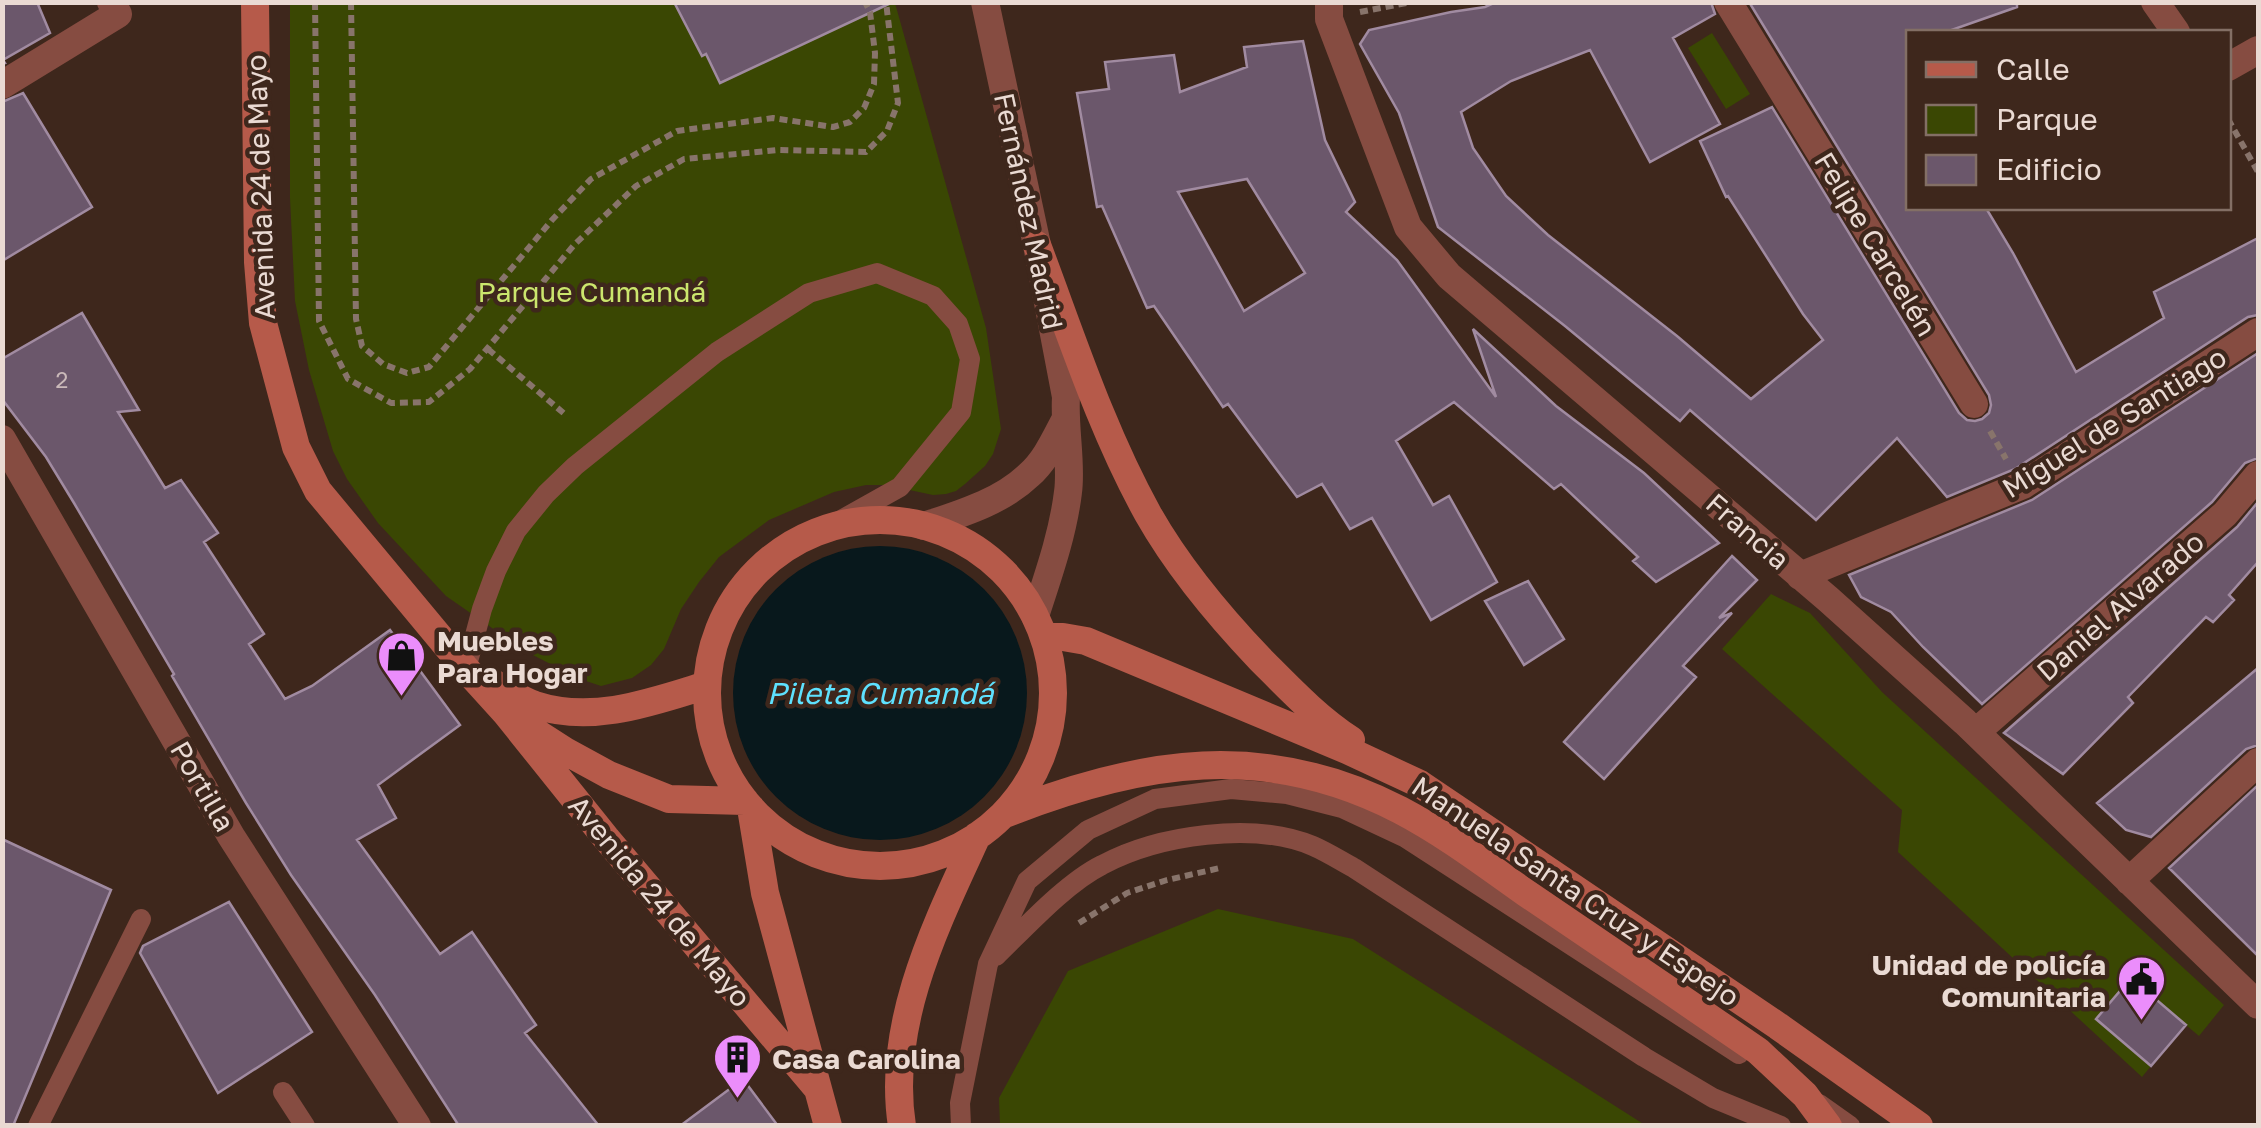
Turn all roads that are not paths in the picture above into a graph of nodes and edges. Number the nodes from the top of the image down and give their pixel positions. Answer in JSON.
{"nodes":[{"id":1,"x":111,"y":2,"type":"edge"},
{"id":2,"x":255,"y":2,"type":"edge"},
{"id":3,"x":984,"y":2,"type":"edge"},
{"id":4,"x":1728,"y":2,"type":"edge"},
{"id":5,"x":2156,"y":2,"type":"edge"},
{"id":6,"x":1329,"y":11,"type":"edge"},
{"id":7,"x":2175,"y":30,"type":"edge"},
{"id":8,"x":2258,"y":50,"type":"edge"},
{"id":9,"x":2231,"y":65,"type":"edge"},
{"id":10,"x":2,"y":86,"type":"edge"},
{"id":11,"x":1037,"y":245,"type":"junction"},
{"id":12,"x":2258,"y":332,"type":"edge"},
{"id":13,"x":1974,"y":404,"type":"road end"},
{"id":14,"x":1064,"y":421,"type":"junction"},
{"id":15,"x":2,"y":440,"type":"edge"},
{"id":16,"x":2258,"y":475,"type":"edge"},
{"id":17,"x":924,"y":526,"type":"junction"},
{"id":18,"x":825,"y":529,"type":"junction"},
{"id":19,"x":1800,"y":576,"type":"junction"},
{"id":20,"x":1040,"y":626,"type":"junction"},
{"id":21,"x":466,"y":669,"type":"junction"},
{"id":22,"x":707,"y":685,"type":"junction"},
{"id":23,"x":505,"y":712,"type":"junction"},
{"id":24,"x":1976,"y":732,"type":"junction"},
{"id":25,"x":2258,"y":762,"type":"edge"},
{"id":26,"x":1420,"y":784,"type":"junction"},
{"id":27,"x":748,"y":804,"type":"junction"},
{"id":28,"x":1004,"y":815,"type":"junction"},
{"id":29,"x":978,"y":836,"type":"junction"},
{"id":30,"x":2130,"y":880,"type":"junction"},
{"id":31,"x":141,"y":918,"type":"dead end"},
{"id":32,"x":988,"y":964,"type":"junction"},
{"id":33,"x":2258,"y":1005,"type":"edge"},
{"id":34,"x":817,"y":1088,"type":"junction"},
{"id":35,"x":283,"y":1092,"type":"dead end"},
{"id":36,"x":1805,"y":1095,"type":"junction"},
{"id":37,"x":38,"y":1126,"type":"edge"},
{"id":38,"x":305,"y":1126,"type":"edge"},
{"id":39,"x":417,"y":1126,"type":"edge"},
{"id":40,"x":828,"y":1126,"type":"edge"},
{"id":41,"x":902,"y":1126,"type":"edge"},
{"id":42,"x":962,"y":1126,"type":"edge"},
{"id":43,"x":1781,"y":1126,"type":"edge"},
{"id":44,"x":1828,"y":1126,"type":"edge"},
{"id":45,"x":1850,"y":1126,"type":"edge"},
{"id":46,"x":1919,"y":1126,"type":"edge"}],
"edges":[{"from":1,"to":10,"type":"street"},
{"from":2,"to":21,"type":"main road","name":"Avenida 24 de Mayo"},
{"from":3,"to":11,"type":"street","name":"Fernández Madrid"},
{"from":4,"to":13,"type":"street","name":"Felipe Carcelén"},
{"from":5,"to":7,"type":"street"},
{"from":6,"to":19,"type":"street","name":"Francia"},
{"from":8,"to":9,"type":"street"},
{"from":11,"to":14,"type":"street","name":"Fernández Madrid"},
{"from":11,"to":26,"type":"main road"},
{"from":12,"to":19,"type":"street","name":"Miguel de Santiago"},
{"from":14,"to":17,"type":"street"},
{"from":14,"to":20,"type":"street","name":"Fernández Madrid"},
{"from":15,"to":39,"type":"street","name":"Portilla"},
{"from":16,"to":24,"type":"street","name":"Daniel Alvarado"},
{"from":17,"to":18,"type":"main road"},
{"from":17,"to":20,"type":"main road"},
{"from":18,"to":21,"type":"lane"},
{"from":18,"to":22,"type":"main road"},
{"from":19,"to":24,"type":"street","name":"Francia"},
{"from":20,"to":26,"type":"main road","name":"Manuela Santa Cruz y Espejo"},
{"from":20,"to":28,"type":"main road"},
{"from":21,"to":22,"type":"main road","name":"Avenida 24 de Mayo"},
{"from":21,"to":23,"type":"main road","name":"Avenida 24 de Mayo"},
{"from":22,"to":27,"type":"main road"},
{"from":23,"to":27,"type":"main road","name":"Avenida 24 de Mayo"},
{"from":23,"to":34,"type":"main road","name":"Avenida 24 de Mayo"},
{"from":24,"to":30,"type":"street","name":"Francia"},
{"from":25,"to":30,"type":"street"},
{"from":26,"to":46,"type":"main road","name":"Manuela Santa Cruz y Espejo"},
{"from":27,"to":29,"type":"main road"},
{"from":27,"to":34,"type":"main road"},
{"from":28,"to":29,"type":"main road"},
{"from":28,"to":36,"type":"main road","name":"Manuela Santa Cruz y Espejo"},
{"from":29,"to":41,"type":"main road"},
{"from":30,"to":33,"type":"street","name":"Francia"},
{"from":31,"to":37,"type":"lane"},
{"from":32,"to":36,"type":"lane"},
{"from":32,"to":42,"type":"lane"},
{"from":32,"to":43,"type":"lane"},
{"from":34,"to":40,"type":"main road"},
{"from":35,"to":38,"type":"lane"},
{"from":36,"to":44,"type":"main road","name":"Manuela Santa Cruz y Espejo"},
{"from":36,"to":45,"type":"lane"}]}
